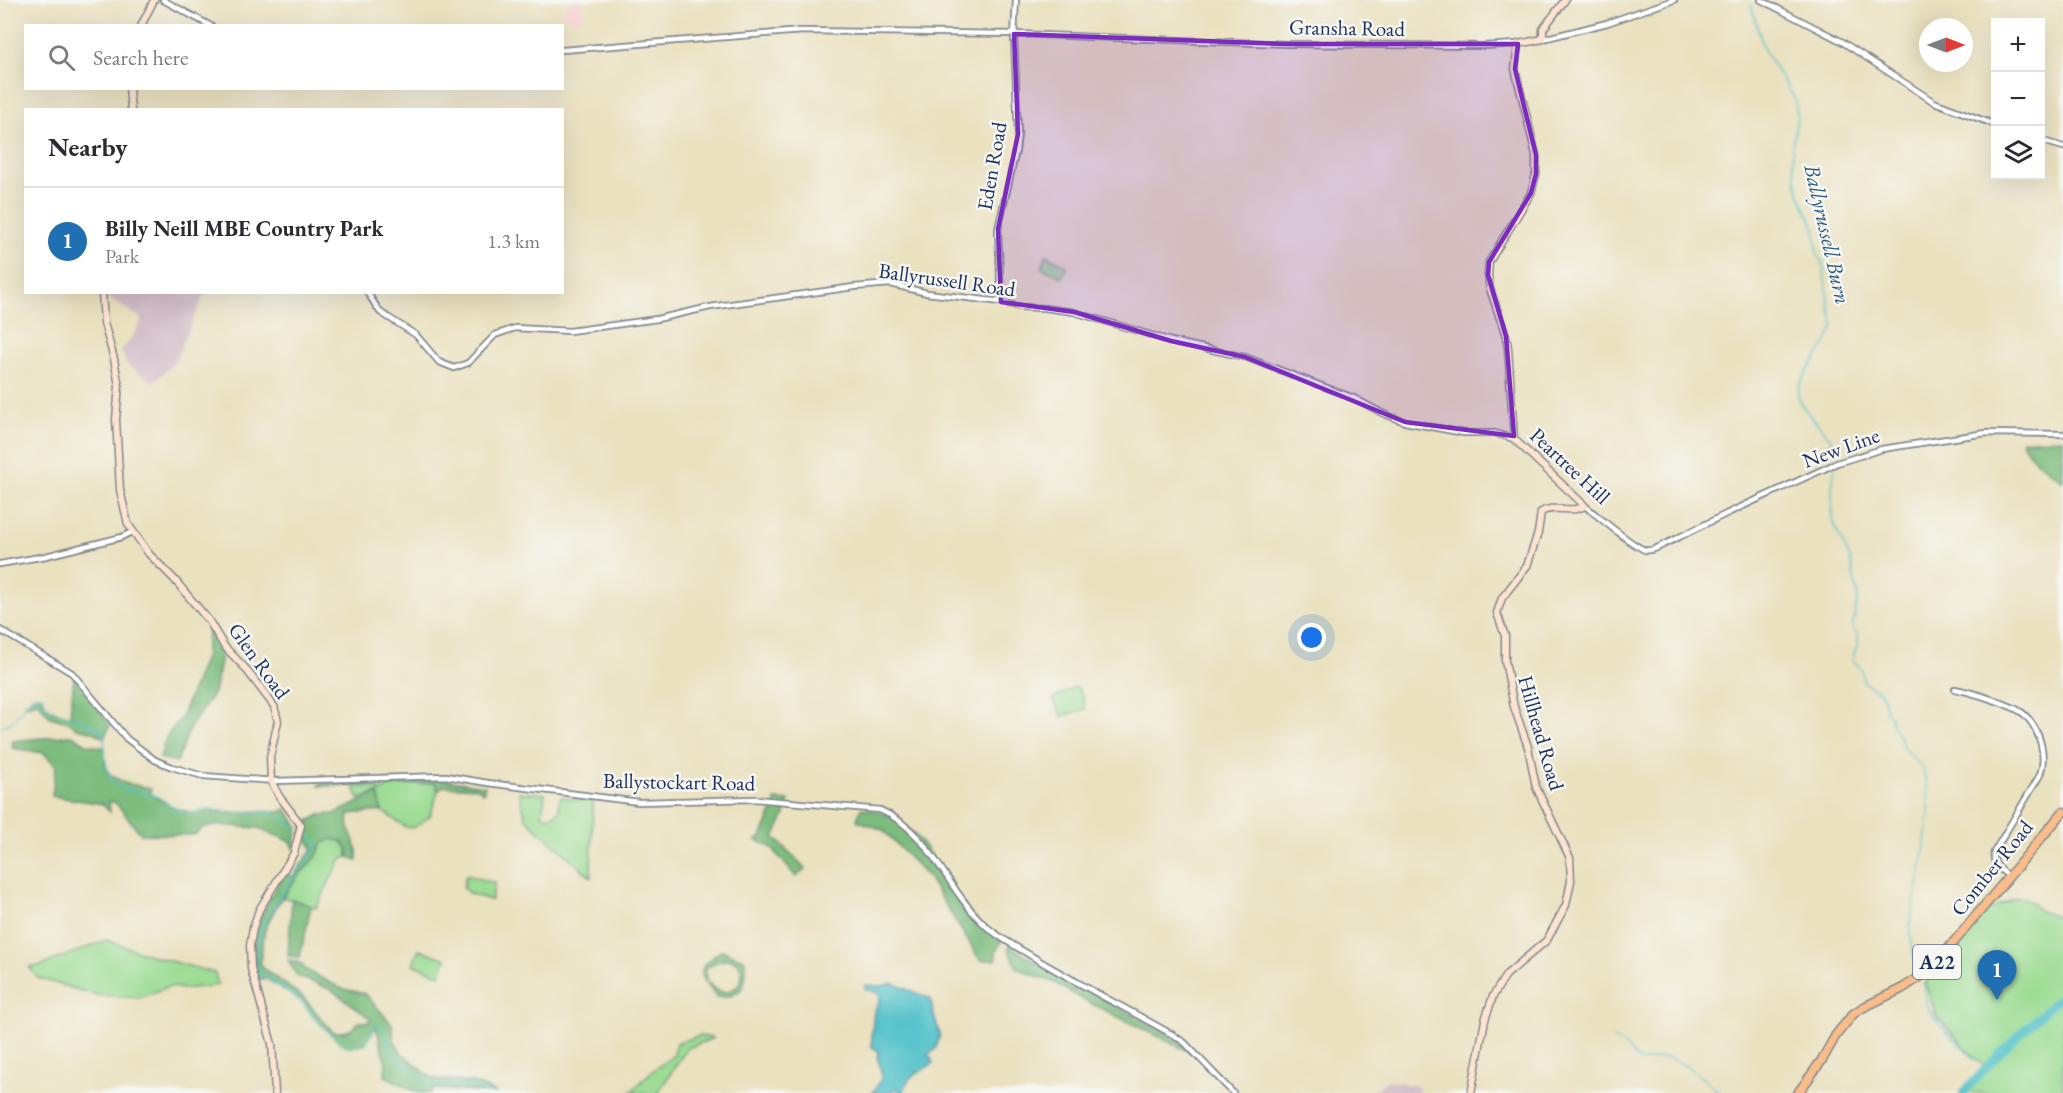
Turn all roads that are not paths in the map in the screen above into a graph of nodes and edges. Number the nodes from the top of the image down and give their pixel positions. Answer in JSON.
{"nodes":[{"id":1,"x":153,"y":0,"type":"edge"},
{"id":2,"x":164,"y":0,"type":"edge"},
{"id":3,"x":1016,"y":0,"type":"edge"},
{"id":4,"x":1565,"y":0,"type":"edge"},
{"id":5,"x":1674,"y":0,"type":"edge"},
{"id":6,"x":1761,"y":0,"type":"edge"},
{"id":7,"x":142,"y":24,"type":"edge"},
{"id":8,"x":207,"y":24,"type":"edge"},
{"id":9,"x":1014,"y":34,"type":"junction"},
{"id":10,"x":1543,"y":39,"type":"junction"},
{"id":11,"x":1518,"y":44,"type":"junction"},
{"id":12,"x":564,"y":50,"type":"edge"},
{"id":13,"x":129,"y":90,"type":"edge"},
{"id":14,"x":131,"y":108,"type":"edge"},
{"id":15,"x":1991,"y":123,"type":"edge"},
{"id":16,"x":2045,"y":142,"type":"edge"},
{"id":17,"x":2063,"y":147,"type":"edge"},
{"id":18,"x":102,"y":294,"type":"edge"},
{"id":19,"x":368,"y":294,"type":"edge"},
{"id":20,"x":1001,"y":302,"type":"junction"},
{"id":21,"x":2063,"y":434,"type":"edge"},
{"id":22,"x":1514,"y":439,"type":"junction"},
{"id":23,"x":1586,"y":506,"type":"junction"},
{"id":24,"x":132,"y":532,"type":"junction"},
{"id":25,"x":1645,"y":550,"type":"joint"},
{"id":26,"x":0,"y":564,"type":"edge"},
{"id":27,"x":0,"y":630,"type":"edge"},
{"id":28,"x":1955,"y":689,"type":"dead end"},
{"id":29,"x":271,"y":781,"type":"junction"},
{"id":30,"x":2063,"y":812,"type":"edge"},
{"id":31,"x":2008,"y":876,"type":"junction"},
{"id":32,"x":275,"y":1093,"type":"edge"},
{"id":33,"x":1233,"y":1093,"type":"edge"},
{"id":34,"x":1470,"y":1093,"type":"edge"},
{"id":35,"x":1798,"y":1093,"type":"edge"}],
"edges":[{"from":1,"to":7,"type":"street"},
{"from":2,"to":8,"type":"street"},
{"from":3,"to":9,"type":"street","name":"Eden Road"},
{"from":4,"to":10,"type":"street"},
{"from":5,"to":10,"type":"street","name":"Gransha Road"},
{"from":6,"to":15,"type":"street"},
{"from":9,"to":11,"type":"street","name":"Gransha Road"},
{"from":9,"to":12,"type":"street","name":"Gransha Road"},
{"from":9,"to":20,"type":"street","name":"Eden Road"},
{"from":10,"to":11,"type":"street","name":"Gransha Road"},
{"from":11,"to":22,"type":"street","name":"Peartree Hill"},
{"from":13,"to":14,"type":"street"},
{"from":16,"to":17,"type":"street"},
{"from":18,"to":24,"type":"street","name":"Glen Road"},
{"from":19,"to":20,"type":"street","name":"Ballyrussell Road"},
{"from":20,"to":22,"type":"street","name":"Ballyrussell Road"},
{"from":21,"to":25,"type":"street","name":"New Line"},
{"from":22,"to":23,"type":"street","name":"Peartree Hill"},
{"from":23,"to":25,"type":"street","name":"Peartree Hill"},
{"from":23,"to":34,"type":"street","name":"Hillhead Road"},
{"from":24,"to":26,"type":"street"},
{"from":24,"to":29,"type":"street","name":"Glen Road"},
{"from":27,"to":29,"type":"street","name":"Ballystockart Road"},
{"from":28,"to":31,"type":"street"},
{"from":29,"to":32,"type":"street"},
{"from":29,"to":33,"type":"street","name":"Ballystockart Road"},
{"from":30,"to":31,"type":"highway","name":"Comber Road","number":"A22"},
{"from":31,"to":35,"type":"highway","name":"Comber Road","number":"A22"}]}
